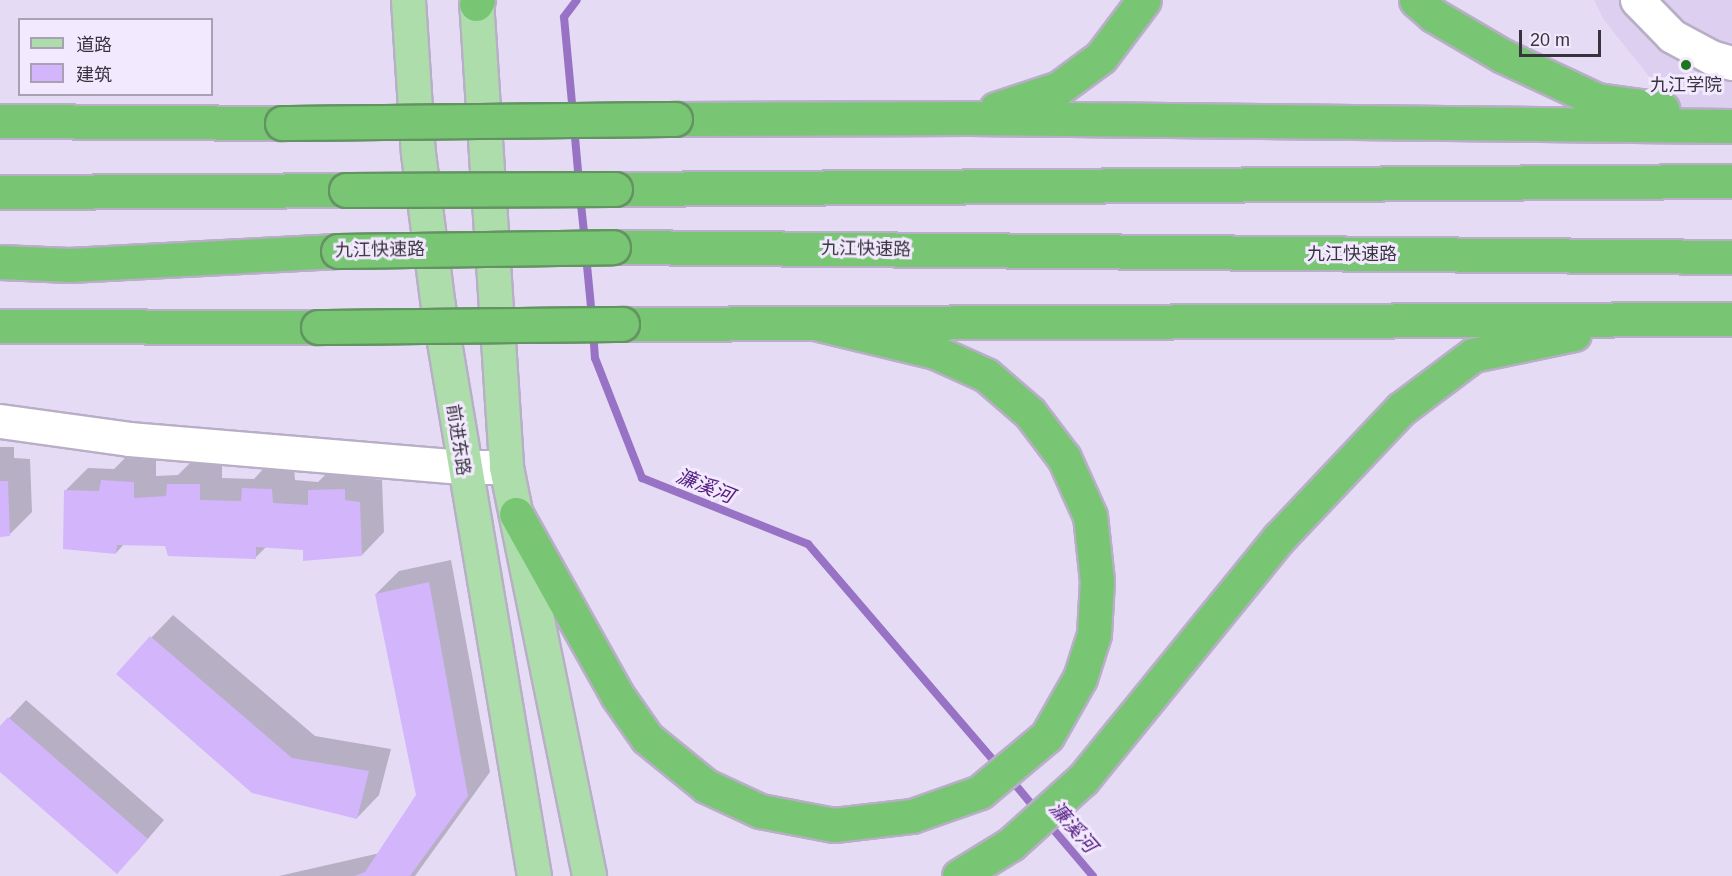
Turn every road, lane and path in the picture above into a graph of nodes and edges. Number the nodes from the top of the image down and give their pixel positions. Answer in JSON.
{"nodes":[{"id":1,"x":408,"y":0,"type":"edge"},
{"id":2,"x":1144,"y":0,"type":"edge"},
{"id":3,"x":1416,"y":0,"type":"edge"},
{"id":4,"x":1637,"y":0,"type":"edge"},
{"id":5,"x":477,"y":1,"type":"edge"},
{"id":6,"x":1732,"y":63,"type":"edge"},
{"id":7,"x":969,"y":118,"type":"junction"},
{"id":8,"x":1732,"y":118,"type":"edge"},
{"id":9,"x":0,"y":121,"type":"edge"},
{"id":10,"x":1732,"y":126,"type":"edge"},
{"id":11,"x":1732,"y":181,"type":"edge"},
{"id":12,"x":0,"y":192,"type":"edge"},
{"id":13,"x":1732,"y":257,"type":"edge"},
{"id":14,"x":0,"y":262,"type":"edge"},
{"id":15,"x":1655,"y":319,"type":"junction"},
{"id":16,"x":1732,"y":319,"type":"edge"},
{"id":17,"x":814,"y":323,"type":"junction"},
{"id":18,"x":0,"y":326,"type":"edge"},
{"id":19,"x":0,"y":421,"type":"edge"},
{"id":20,"x":462,"y":467,"type":"junction"},
{"id":21,"x":506,"y":467,"type":"junction"},
{"id":22,"x":516,"y":514,"type":"junction"},
{"id":23,"x":534,"y":876,"type":"edge"},
{"id":24,"x":589,"y":876,"type":"edge"},
{"id":25,"x":959,"y":876,"type":"edge"}],
"edges":[{"from":1,"to":20,"type":"main road","name":"前进东路"},
{"from":2,"to":7,"type":"highway"},
{"from":3,"to":8,"type":"highway"},
{"from":4,"to":6,"type":"street"},
{"from":5,"to":21,"type":"main road"},
{"from":7,"to":9,"type":"highway","bridge":true},
{"from":7,"to":10,"type":"highway"},
{"from":11,"to":12,"type":"highway","bridge":true},
{"from":13,"to":14,"type":"highway","name":"九江快速路","bridge":true},
{"from":15,"to":16,"type":"highway"},
{"from":15,"to":17,"type":"highway"},
{"from":15,"to":25,"type":"highway"},
{"from":17,"to":18,"type":"highway","bridge":true},
{"from":17,"to":22,"type":"highway"},
{"from":19,"to":20,"type":"street"},
{"from":20,"to":21,"type":"street"},
{"from":20,"to":23,"type":"main road","name":"前进东路"},
{"from":21,"to":22,"type":"main road"},
{"from":22,"to":24,"type":"main road"}]}
